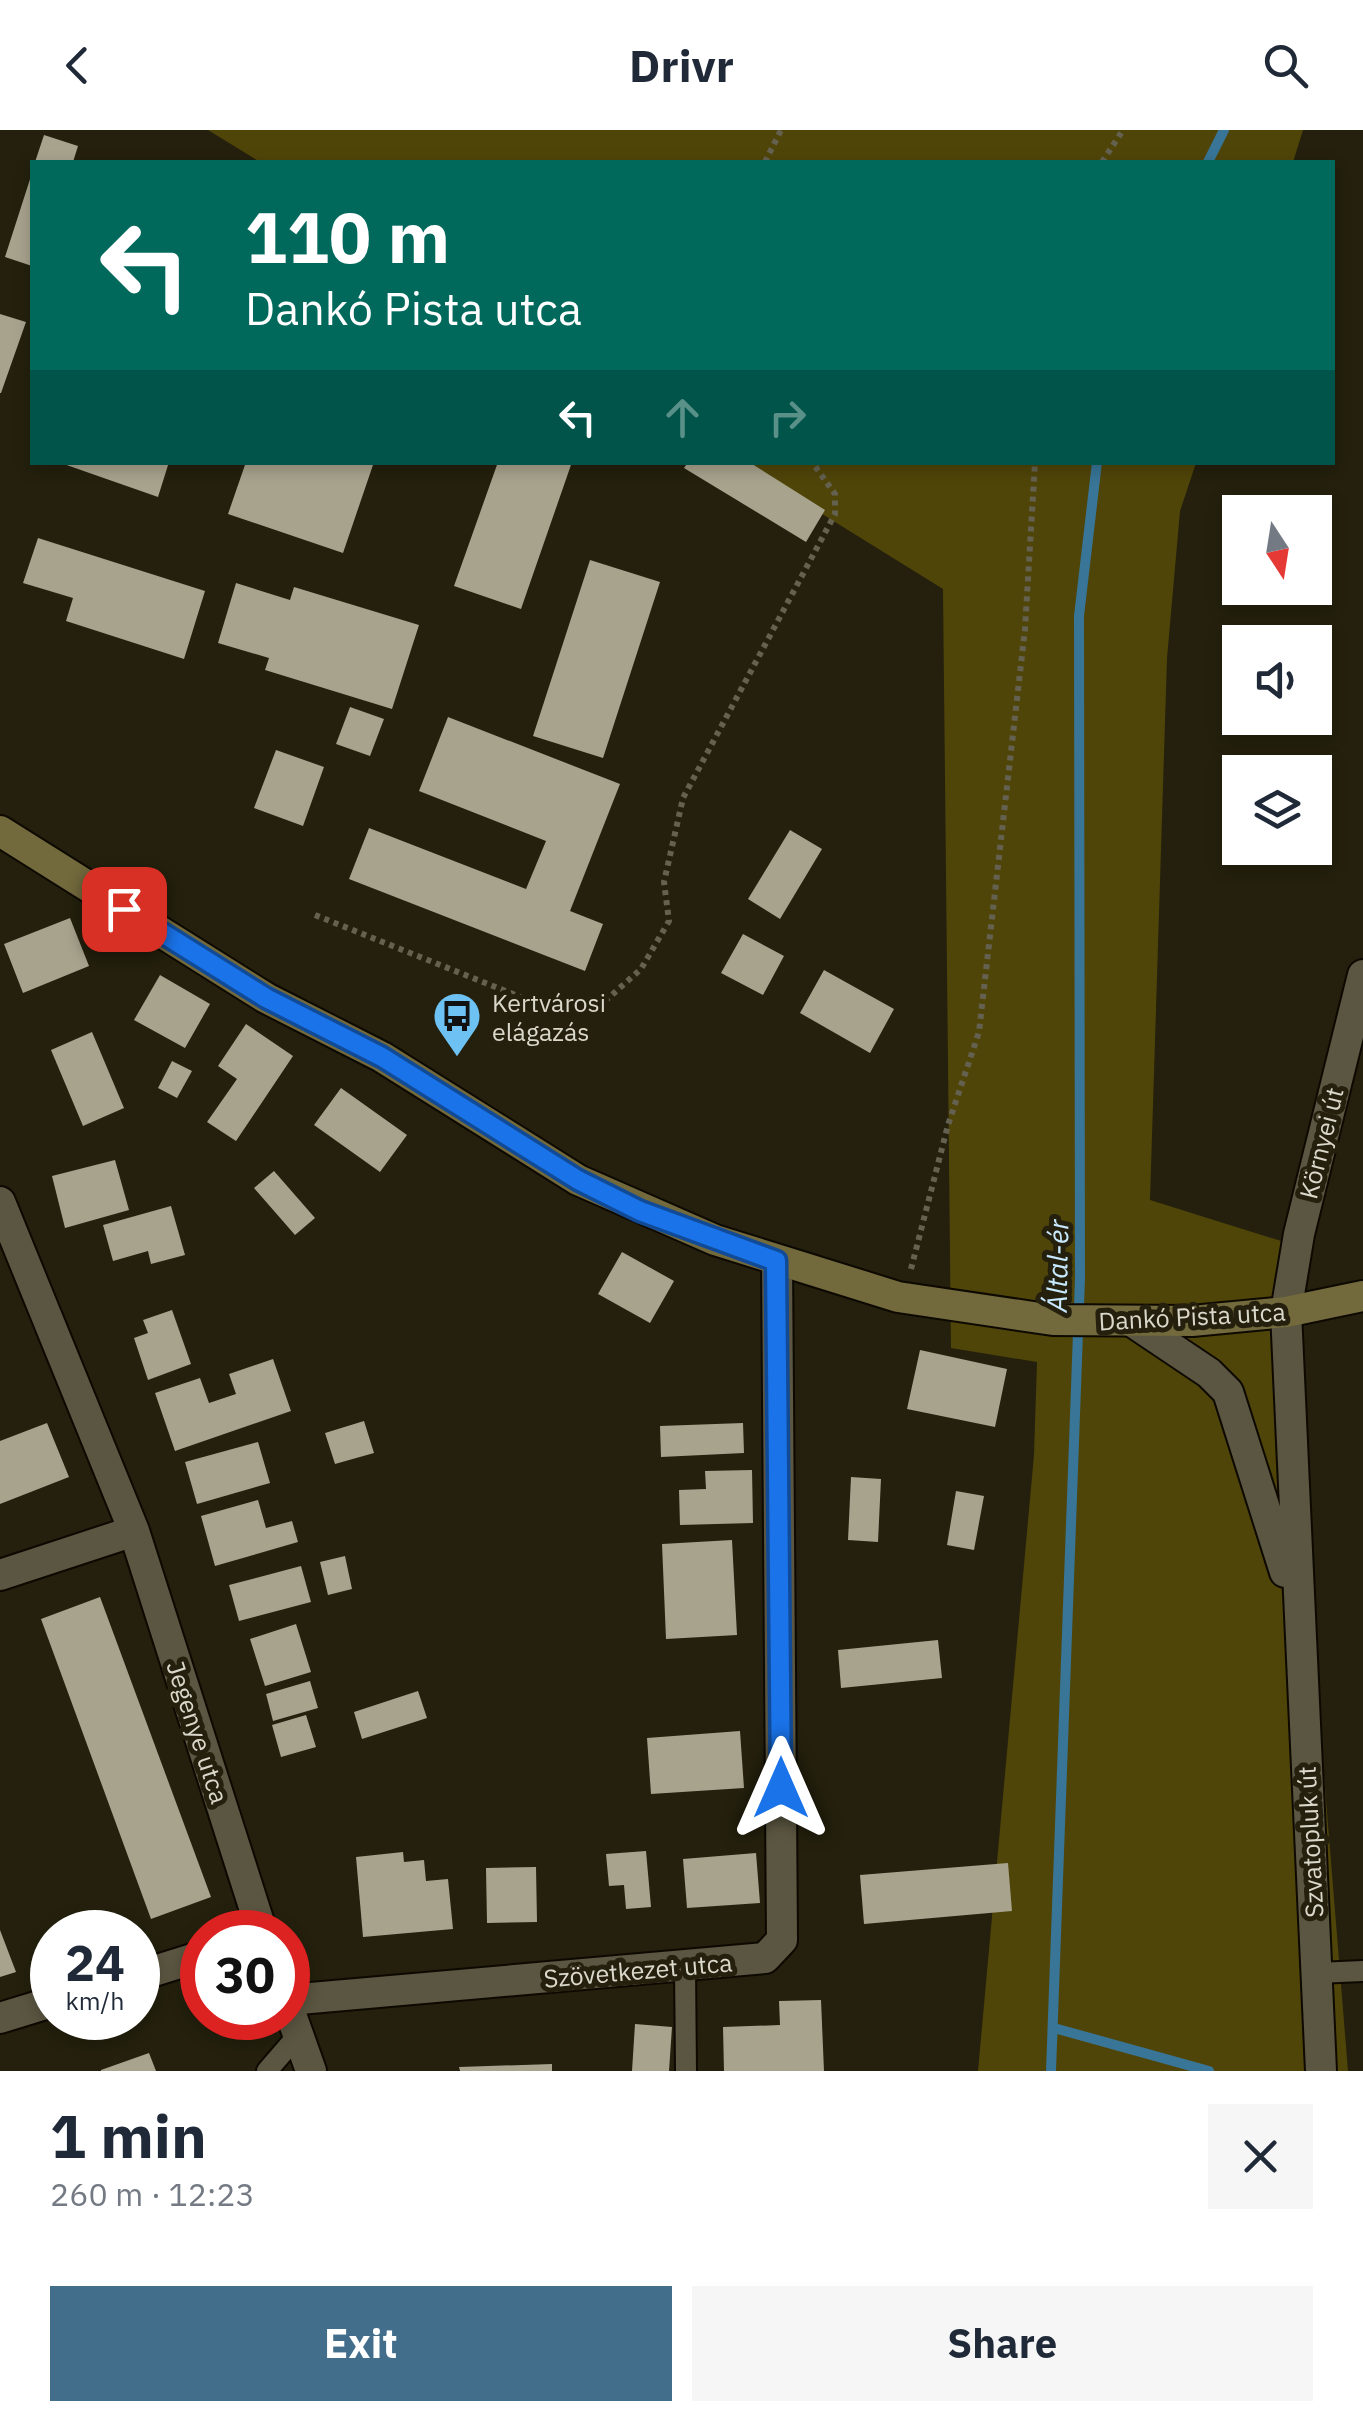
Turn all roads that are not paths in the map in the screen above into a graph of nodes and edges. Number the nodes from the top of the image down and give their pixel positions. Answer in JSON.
{"nodes":[{"id":1,"x":0,"y":831,"type":"edge"},
{"id":2,"x":1363,"y":975,"type":"edge"},
{"id":3,"x":0,"y":1202,"type":"edge"},
{"id":4,"x":776,"y":1261,"type":"junction"},
{"id":5,"x":1363,"y":1296,"type":"edge"},
{"id":6,"x":1286,"y":1312,"type":"junction"},
{"id":7,"x":1133,"y":1322,"type":"junction"},
{"id":8,"x":134,"y":1530,"type":"junction"},
{"id":9,"x":0,"y":1575,"type":"edge"},
{"id":10,"x":1297,"y":1612,"type":"junction"},
{"id":11,"x":255,"y":1910,"type":"edge"},
{"id":12,"x":685,"y":1967,"type":"junction"},
{"id":13,"x":1363,"y":1972,"type":"edge"},
{"id":14,"x":1317,"y":1973,"type":"junction"},
{"id":15,"x":310,"y":2001,"type":"edge"},
{"id":16,"x":30,"y":2009,"type":"edge"},
{"id":17,"x":0,"y":2018,"type":"edge"},
{"id":18,"x":294,"y":2040,"type":"edge"},
{"id":19,"x":300,"y":2040,"type":"edge"},
{"id":20,"x":267,"y":2071,"type":"edge"},
{"id":21,"x":311,"y":2071,"type":"edge"},
{"id":22,"x":686,"y":2071,"type":"edge"},
{"id":23,"x":1322,"y":2071,"type":"edge"}],
"edges":[{"from":1,"to":4,"type":"street","name":"Dankó Pista utca"},
{"from":2,"to":6,"type":"street","name":"Környei út"},
{"from":3,"to":8,"type":"street","name":"Jegenye utca"},
{"from":4,"to":7,"type":"street","name":"Dankó Pista utca"},
{"from":4,"to":12,"type":"street","name":"Szövetkezet utca"},
{"from":5,"to":6,"type":"street","name":"Dankó Pista utca"},
{"from":6,"to":7,"type":"street","name":"Dankó Pista utca"},
{"from":6,"to":10,"type":"street","name":"Szvatopluk út"},
{"from":7,"to":10,"type":"street","name":"Szvatopluk út"},
{"from":8,"to":9,"type":"street"},
{"from":8,"to":11,"type":"street","name":"Jegenye utca"},
{"from":10,"to":14,"type":"street","name":"Szvatopluk út"},
{"from":12,"to":15,"type":"street","name":"Szövetkezet utca"},
{"from":12,"to":22,"type":"lane"},
{"from":13,"to":14,"type":"lane"},
{"from":14,"to":23,"type":"street","name":"Szvatopluk út"},
{"from":16,"to":17,"type":"street"},
{"from":18,"to":20,"type":"lane"},
{"from":19,"to":21,"type":"street"}]}
